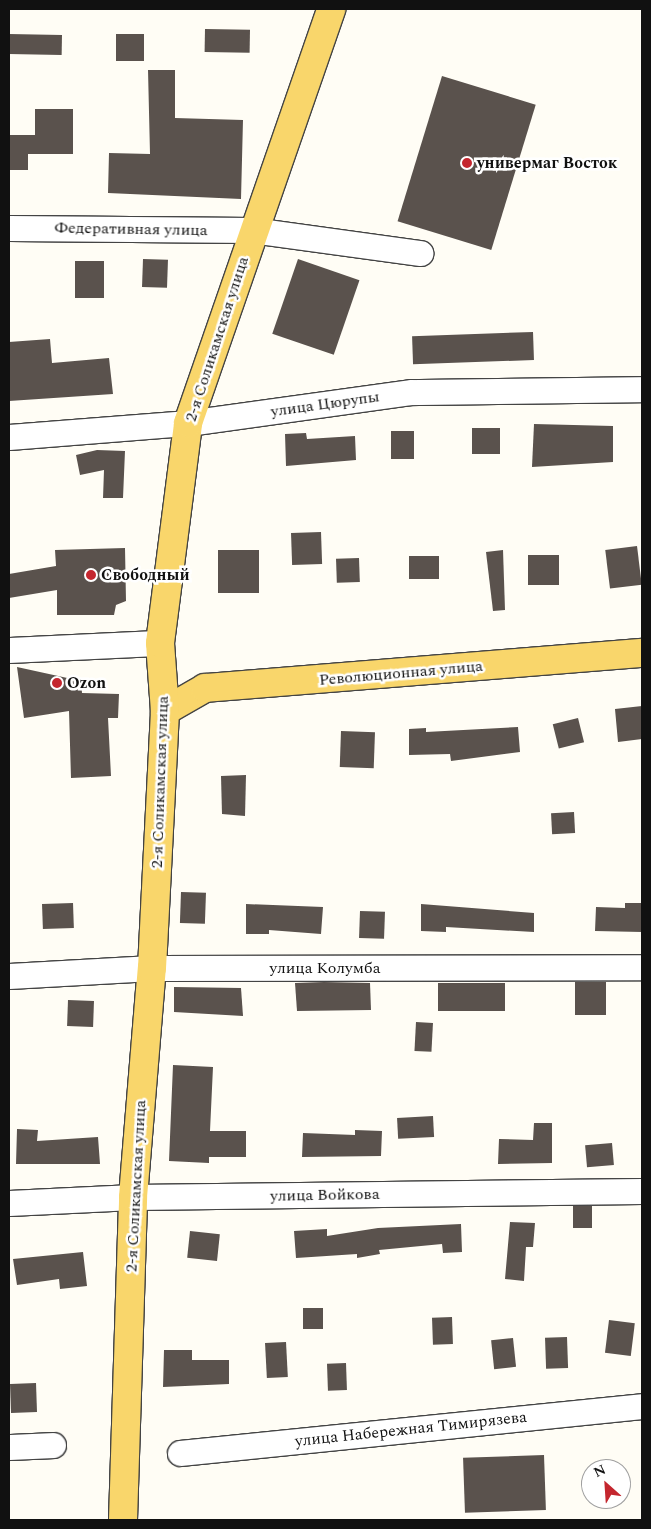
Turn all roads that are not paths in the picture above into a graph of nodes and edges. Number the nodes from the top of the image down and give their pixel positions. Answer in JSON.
{"nodes":[{"id":1,"x":331,"y":9,"type":"edge"},
{"id":2,"x":9,"y":228,"type":"edge"},
{"id":3,"x":252,"y":230,"type":"junction"},
{"id":4,"x":420,"y":253,"type":"dead end"},
{"id":5,"x":642,"y":389,"type":"edge"},
{"id":6,"x":188,"y":423,"type":"junction"},
{"id":7,"x":9,"y":437,"type":"edge"},
{"id":8,"x":160,"y":644,"type":"junction"},
{"id":9,"x":9,"y":650,"type":"edge"},
{"id":10,"x":642,"y":653,"type":"edge"},
{"id":11,"x":165,"y":711,"type":"junction"},
{"id":12,"x":642,"y":967,"type":"edge"},
{"id":13,"x":152,"y":968,"type":"junction"},
{"id":14,"x":9,"y":976,"type":"edge"},
{"id":15,"x":642,"y":1191,"type":"edge"},
{"id":16,"x":133,"y":1197,"type":"junction"},
{"id":17,"x":9,"y":1203,"type":"edge"},
{"id":18,"x":642,"y":1406,"type":"edge"},
{"id":19,"x":53,"y":1445,"type":"dead end"},
{"id":20,"x":9,"y":1447,"type":"edge"},
{"id":21,"x":180,"y":1453,"type":"dead end"},
{"id":22,"x":123,"y":1520,"type":"edge"}],
"edges":[{"from":1,"to":3,"type":"main road","name":"2-я Соликамская улица"},
{"from":2,"to":3,"type":"street","name":"Федеративная улица"},
{"from":3,"to":4,"type":"street","name":"Федеративная улица"},
{"from":3,"to":6,"type":"main road","name":"2-я Соликамская улица"},
{"from":5,"to":6,"type":"street","name":"улица Цюрупы"},
{"from":6,"to":7,"type":"street","name":"улица Цюрупы"},
{"from":6,"to":8,"type":"main road","name":"2-я Соликамская улица"},
{"from":8,"to":9,"type":"street"},
{"from":8,"to":11,"type":"main road","name":"2-я Соликамская улица"},
{"from":10,"to":11,"type":"main road","name":"Революционная улица"},
{"from":11,"to":13,"type":"main road","name":"2-я Соликамская улица"},
{"from":12,"to":13,"type":"street","name":"улица Колумба"},
{"from":13,"to":14,"type":"street","name":"улица Колумба"},
{"from":13,"to":16,"type":"main road","name":"2-я Соликамская улица"},
{"from":15,"to":16,"type":"street","name":"улица Войкова"},
{"from":16,"to":17,"type":"street","name":"улица Войкова"},
{"from":16,"to":22,"type":"main road","name":"2-я Соликамская улица"},
{"from":18,"to":21,"type":"street","name":"улица Набережная Тимирязева"},
{"from":19,"to":20,"type":"street"}]}
